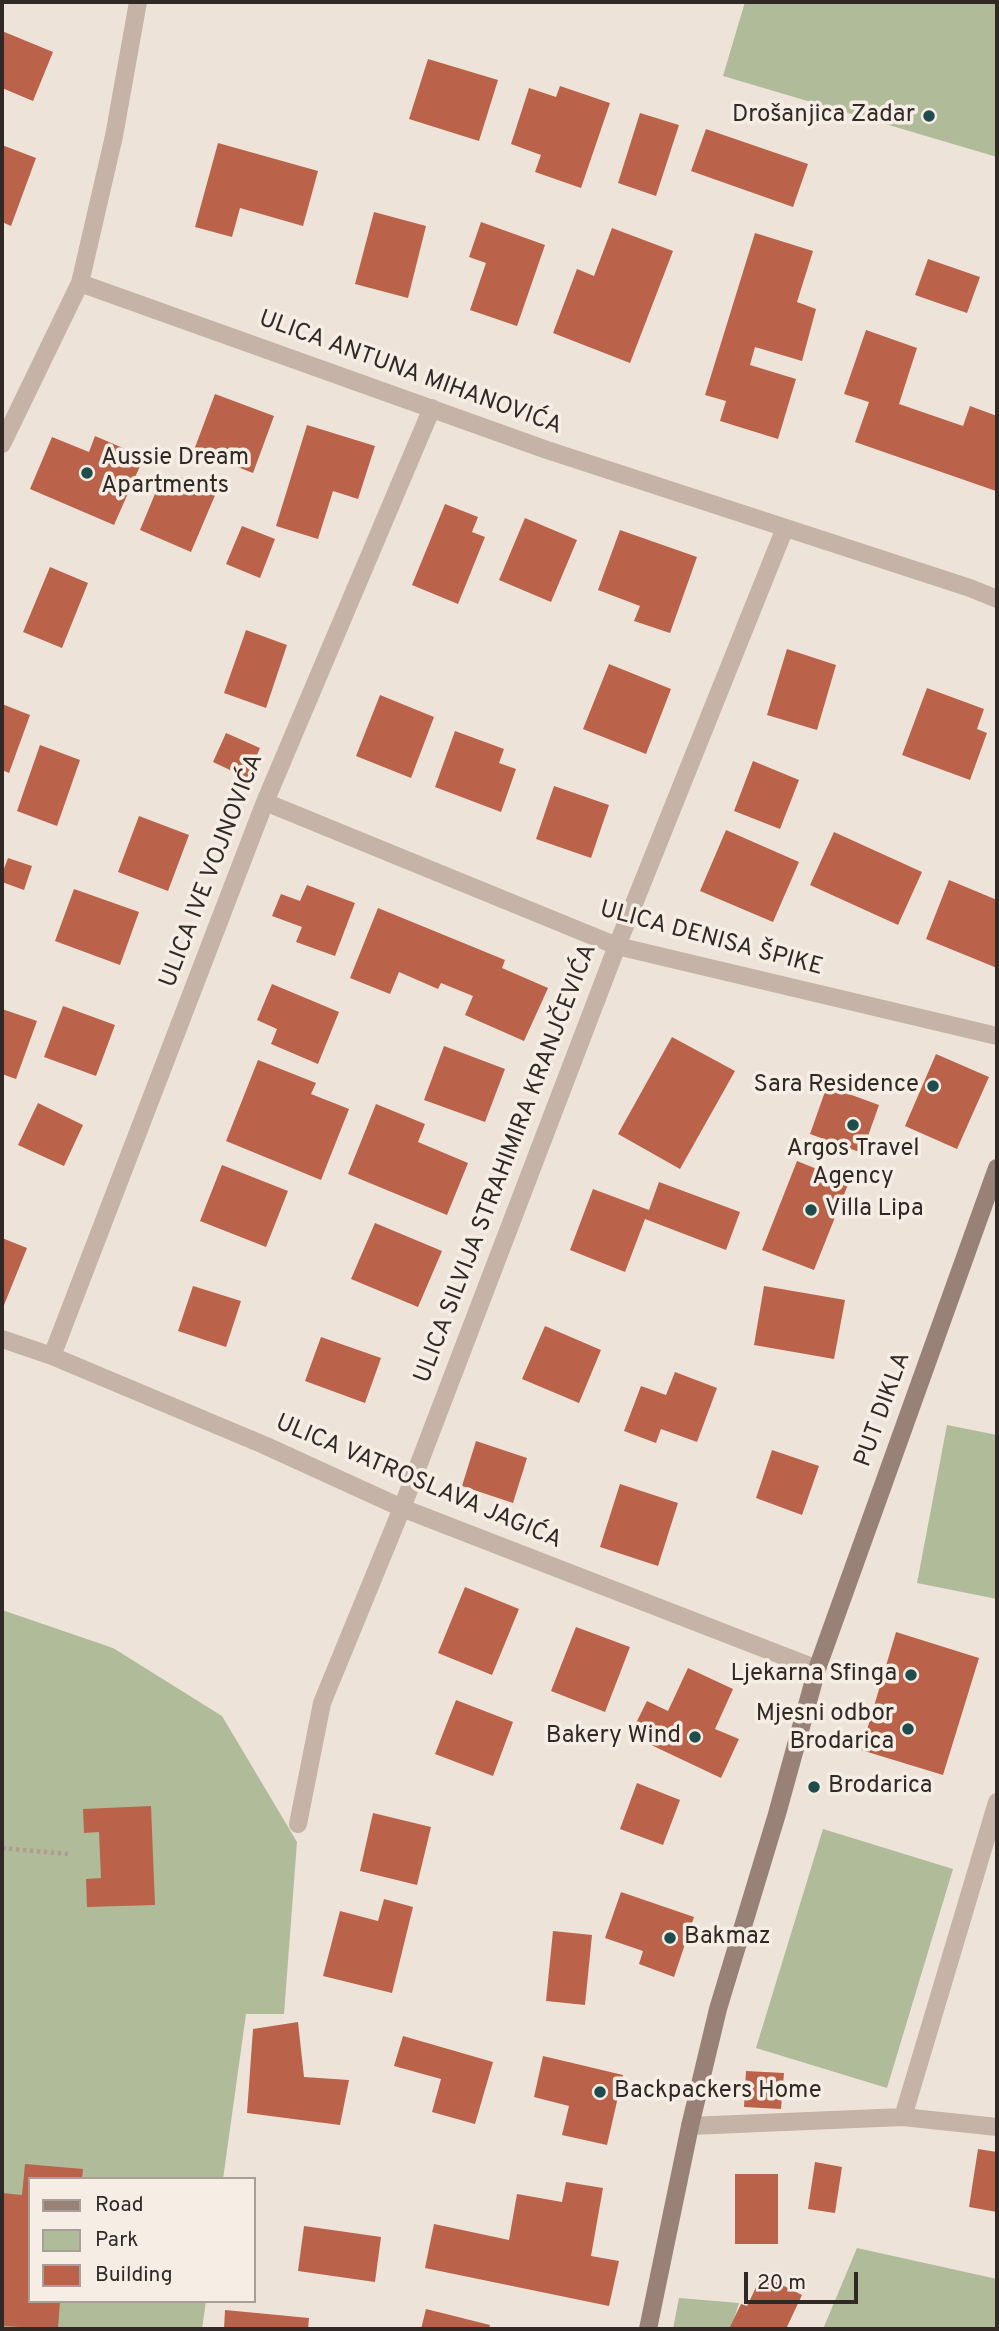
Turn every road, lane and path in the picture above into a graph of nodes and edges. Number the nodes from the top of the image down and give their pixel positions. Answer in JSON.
{"nodes":[{"id":1,"x":138,"y":2,"type":"edge"},
{"id":2,"x":80,"y":283,"type":"junction"},
{"id":3,"x":432,"y":408,"type":"junction"},
{"id":4,"x":2,"y":444,"type":"edge"},
{"id":5,"x":785,"y":528,"type":"junction"},
{"id":6,"x":997,"y":599,"type":"edge"},
{"id":7,"x":265,"y":802,"type":"junction"},
{"id":8,"x":617,"y":946,"type":"junction"},
{"id":9,"x":997,"y":1036,"type":"edge"},
{"id":10,"x":997,"y":1168,"type":"edge"},
{"id":11,"x":2,"y":1339,"type":"edge"},
{"id":12,"x":52,"y":1356,"type":"junction"},
{"id":13,"x":402,"y":1508,"type":"junction"},
{"id":14,"x":817,"y":1669,"type":"junction"},
{"id":15,"x":997,"y":1802,"type":"edge"},
{"id":16,"x":298,"y":1824,"type":"dead end"},
{"id":17,"x":2,"y":1848,"type":"edge"},
{"id":18,"x":68,"y":1854,"type":"dead end"},
{"id":19,"x":903,"y":2117,"type":"junction"},
{"id":20,"x":690,"y":2126,"type":"junction"},
{"id":21,"x":997,"y":2127,"type":"edge"},
{"id":22,"x":648,"y":2329,"type":"edge"}],
"edges":[{"from":1,"to":2,"type":"street"},
{"from":2,"to":3,"type":"street","name":"ULICA ANTUNA MIHANOVIĆA"},
{"from":2,"to":4,"type":"street"},
{"from":3,"to":5,"type":"street","name":"ULICA ANTUNA MIHANOVIĆA"},
{"from":3,"to":7,"type":"street","name":"ULICA IVE VOJNOVIĆA"},
{"from":5,"to":6,"type":"street","name":"ULICA ANTUNA MIHANOVIĆA"},
{"from":5,"to":8,"type":"street","name":"ULICA SILVIJA STRAHIMIRA KRANJČEVIĆA"},
{"from":7,"to":8,"type":"street","name":"ULICA DENISA ŠPIKE"},
{"from":7,"to":12,"type":"street","name":"ULICA IVE VOJNOVIĆA"},
{"from":8,"to":9,"type":"street","name":"ULICA DENISA ŠPIKE"},
{"from":8,"to":13,"type":"street","name":"ULICA SILVIJA STRAHIMIRA KRANJČEVIĆA"},
{"from":10,"to":14,"type":"street","name":"PUT DIKLA"},
{"from":11,"to":12,"type":"street","name":"ULICA VATROSLAVA JAGIĆA"},
{"from":12,"to":13,"type":"street","name":"ULICA VATROSLAVA JAGIĆA"},
{"from":13,"to":14,"type":"street","name":"ULICA VATROSLAVA JAGIĆA"},
{"from":13,"to":16,"type":"street","name":"ULICA SILVIJA STRAHIMIRA KRANJČEVIĆA"},
{"from":14,"to":20,"type":"street"},
{"from":15,"to":19,"type":"street"},
{"from":17,"to":18,"type":"path"},
{"from":19,"to":20,"type":"street"},
{"from":19,"to":21,"type":"street"},
{"from":20,"to":22,"type":"street"}]}
